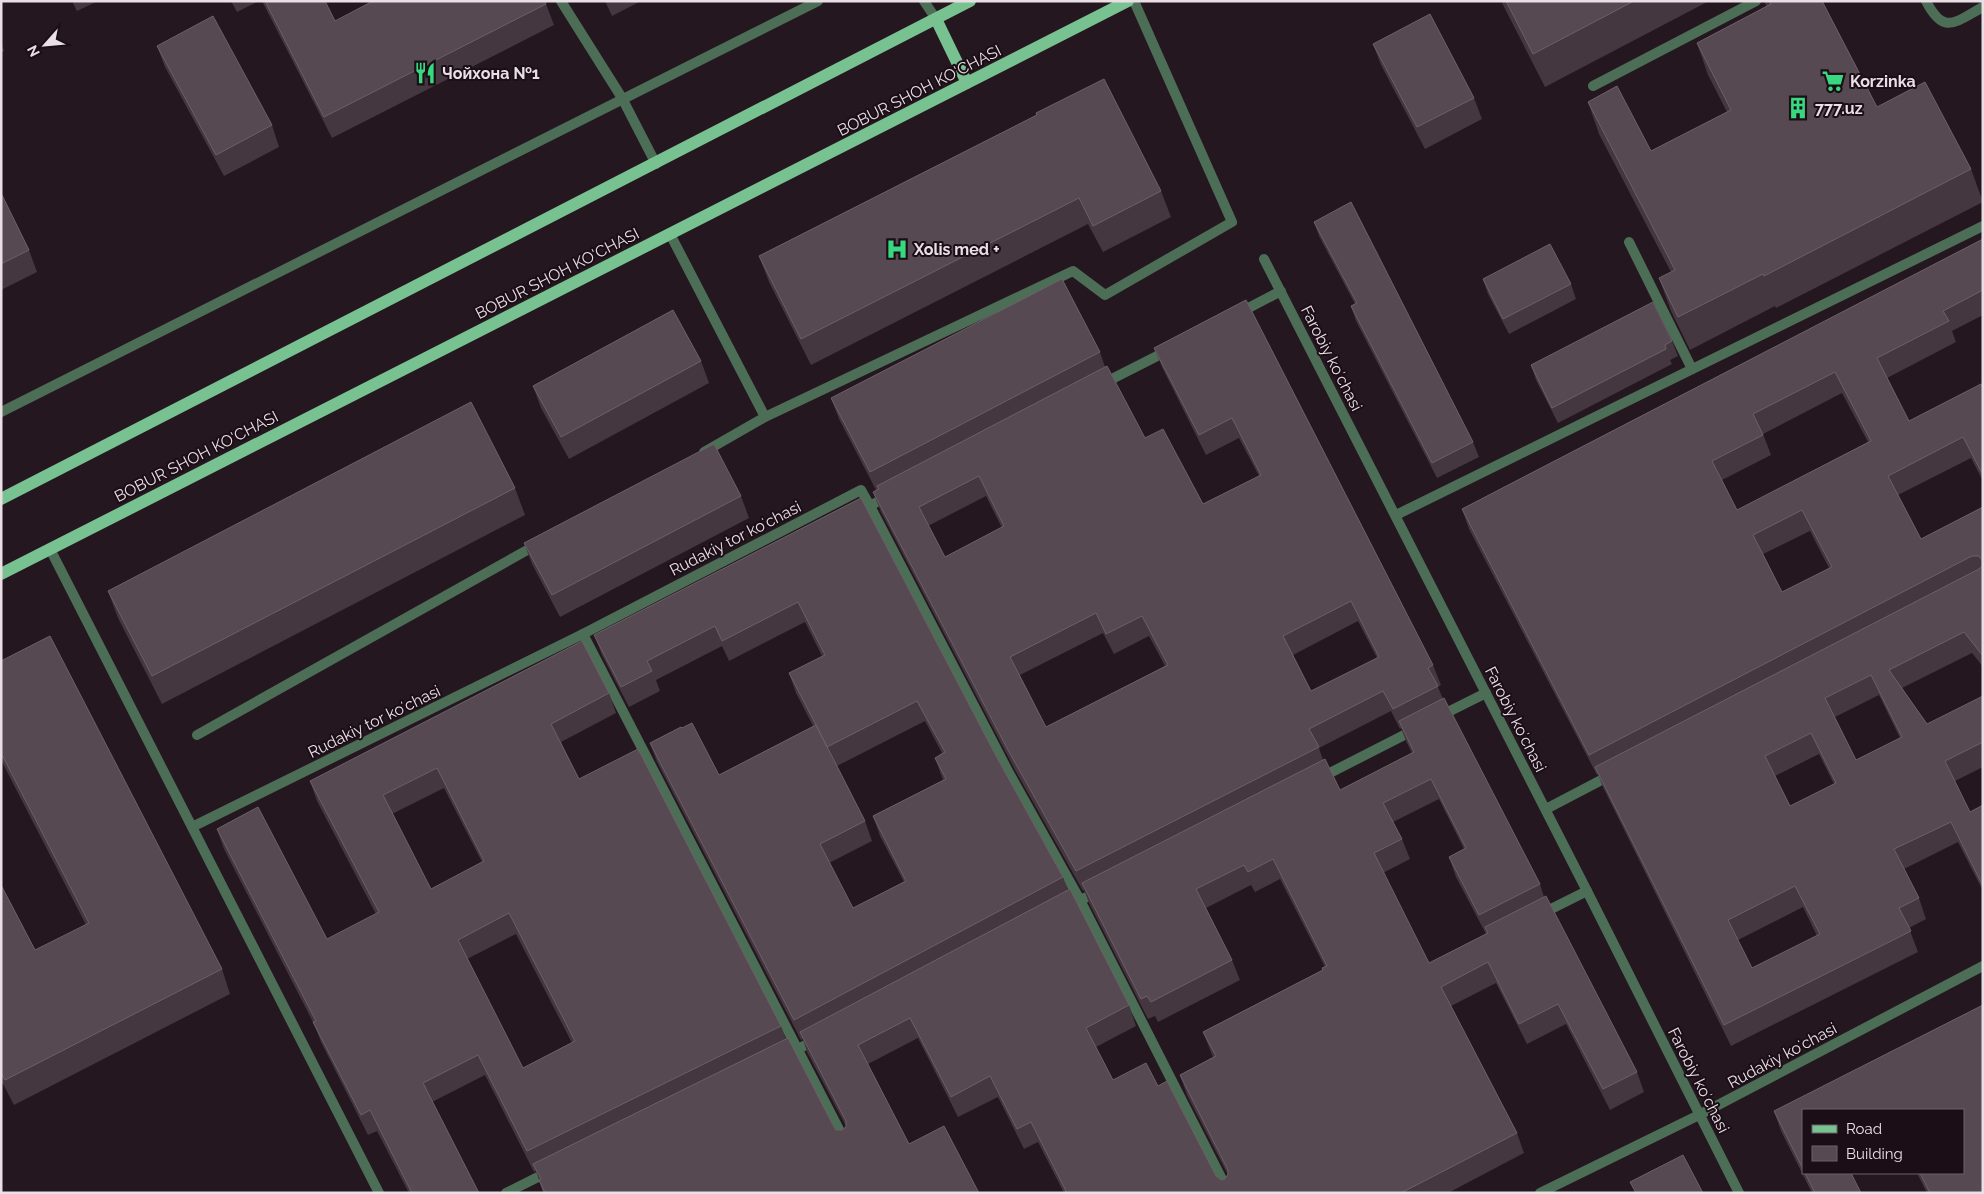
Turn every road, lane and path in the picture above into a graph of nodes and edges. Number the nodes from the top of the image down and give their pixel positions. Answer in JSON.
{"nodes":[{"id":1,"x":561,"y":1,"type":"edge"},
{"id":2,"x":818,"y":1,"type":"edge"},
{"id":3,"x":924,"y":1,"type":"edge"},
{"id":4,"x":970,"y":1,"type":"edge"},
{"id":5,"x":1128,"y":1,"type":"edge"},
{"id":6,"x":1134,"y":1,"type":"edge"},
{"id":7,"x":1756,"y":1,"type":"edge"},
{"id":8,"x":1926,"y":1,"type":"edge"},
{"id":9,"x":1983,"y":7,"type":"edge"},
{"id":10,"x":936,"y":19,"type":"junction"},
{"id":11,"x":967,"y":83,"type":"junction"},
{"id":12,"x":1593,"y":86,"type":"dead end"},
{"id":13,"x":622,"y":98,"type":"junction"},
{"id":14,"x":656,"y":164,"type":"junction"},
{"id":15,"x":1983,"y":226,"type":"edge"},
{"id":16,"x":670,"y":234,"type":"junction"},
{"id":17,"x":1629,"y":242,"type":"dead end"},
{"id":18,"x":1264,"y":259,"type":"dead end"},
{"id":19,"x":1281,"y":291,"type":"junction"},
{"id":20,"x":1228,"y":318,"type":"edge"},
{"id":21,"x":1176,"y":346,"type":"edge"},
{"id":22,"x":1692,"y":369,"type":"junction"},
{"id":23,"x":1088,"y":391,"type":"edge"},
{"id":24,"x":1,"y":412,"type":"edge"},
{"id":25,"x":765,"y":417,"type":"junction"},
{"id":26,"x":696,"y":456,"type":"edge"},
{"id":27,"x":896,"y":492,"type":"edge"},
{"id":28,"x":1,"y":499,"type":"edge"},
{"id":29,"x":870,"y":506,"type":"junction"},
{"id":30,"x":1396,"y":515,"type":"junction"},
{"id":31,"x":550,"y":537,"type":"edge"},
{"id":32,"x":50,"y":549,"type":"junction"},
{"id":33,"x":1,"y":574,"type":"edge"},
{"id":34,"x":583,"y":634,"type":"junction"},
{"id":35,"x":1486,"y":693,"type":"junction"},
{"id":36,"x":197,"y":735,"type":"dead end"},
{"id":37,"x":1624,"y":769,"type":"edge"},
{"id":38,"x":1310,"y":783,"type":"edge"},
{"id":39,"x":1546,"y":809,"type":"junction"},
{"id":40,"x":192,"y":828,"type":"junction"},
{"id":41,"x":1107,"y":887,"type":"edge"},
{"id":42,"x":1587,"y":891,"type":"junction"},
{"id":43,"x":1080,"y":900,"type":"junction"},
{"id":44,"x":1055,"y":914,"type":"edge"},
{"id":45,"x":1534,"y":918,"type":"edge"},
{"id":46,"x":1983,"y":966,"type":"edge"},
{"id":47,"x":823,"y":1036,"type":"edge"},
{"id":48,"x":797,"y":1050,"type":"junction"},
{"id":49,"x":770,"y":1063,"type":"edge"},
{"id":50,"x":1700,"y":1115,"type":"junction"},
{"id":51,"x":847,"y":1144,"type":"edge"},
{"id":52,"x":559,"y":1167,"type":"edge"},
{"id":53,"x":379,"y":1193,"type":"edge"},
{"id":54,"x":506,"y":1193,"type":"edge"},
{"id":55,"x":1230,"y":1193,"type":"edge"},
{"id":56,"x":1540,"y":1193,"type":"edge"},
{"id":57,"x":1739,"y":1193,"type":"edge"}],
"edges":[{"from":1,"to":13,"type":"street"},
{"from":2,"to":13,"type":"street"},
{"from":3,"to":10,"type":"street"},
{"from":4,"to":10,"type":"main road"},
{"from":5,"to":11,"type":"main road","name":"BOBUR SHOH KO'CHASI"},
{"from":6,"to":25,"type":"street"},
{"from":7,"to":12,"type":"street"},
{"from":8,"to":9,"type":"street"},
{"from":10,"to":11,"type":"main road"},
{"from":10,"to":14,"type":"main road"},
{"from":11,"to":16,"type":"main road","name":"BOBUR SHOH KO'CHASI"},
{"from":13,"to":14,"type":"street"},
{"from":13,"to":24,"type":"street"},
{"from":14,"to":28,"type":"main road"},
{"from":15,"to":22,"type":"street"},
{"from":16,"to":25,"type":"street"},
{"from":16,"to":32,"type":"main road","name":"BOBUR SHOH KO'CHASI"},
{"from":17,"to":22,"type":"street"},
{"from":18,"to":19,"type":"street","name":"Farobiy koʻchasi"},
{"from":19,"to":20,"type":"street"},
{"from":19,"to":30,"type":"street","name":"Farobiy koʻchasi"},
{"from":21,"to":23,"type":"street"},
{"from":22,"to":30,"type":"street"},
{"from":25,"to":26,"type":"street"},
{"from":27,"to":29,"type":"street"},
{"from":29,"to":34,"type":"street","name":"Rudakiy tor koʻchasi"},
{"from":29,"to":43,"type":"street"},
{"from":30,"to":35,"type":"street","name":"Farobiy koʻchasi"},
{"from":31,"to":36,"type":"street"},
{"from":32,"to":33,"type":"main road","name":"BOBUR SHOH KO'CHASI"},
{"from":32,"to":40,"type":"street"},
{"from":34,"to":40,"type":"street","name":"Rudakiy tor koʻchasi"},
{"from":34,"to":48,"type":"street"},
{"from":35,"to":38,"type":"street"},
{"from":35,"to":39,"type":"street","name":"Farobiy koʻchasi"},
{"from":37,"to":39,"type":"street"},
{"from":39,"to":42,"type":"street","name":"Farobiy koʻchasi"},
{"from":40,"to":53,"type":"street"},
{"from":41,"to":43,"type":"street"},
{"from":42,"to":45,"type":"street"},
{"from":42,"to":50,"type":"street","name":"Farobiy koʻchasi"},
{"from":43,"to":44,"type":"street"},
{"from":43,"to":55,"type":"street"},
{"from":46,"to":50,"type":"street","name":"Rudakiy koʻchasi"},
{"from":47,"to":48,"type":"street"},
{"from":48,"to":49,"type":"street"},
{"from":48,"to":51,"type":"street"},
{"from":50,"to":56,"type":"street","name":"Rudakiy koʻchasi"},
{"from":50,"to":57,"type":"street","name":"Farobiy koʻchasi"},
{"from":52,"to":54,"type":"street"}]}
